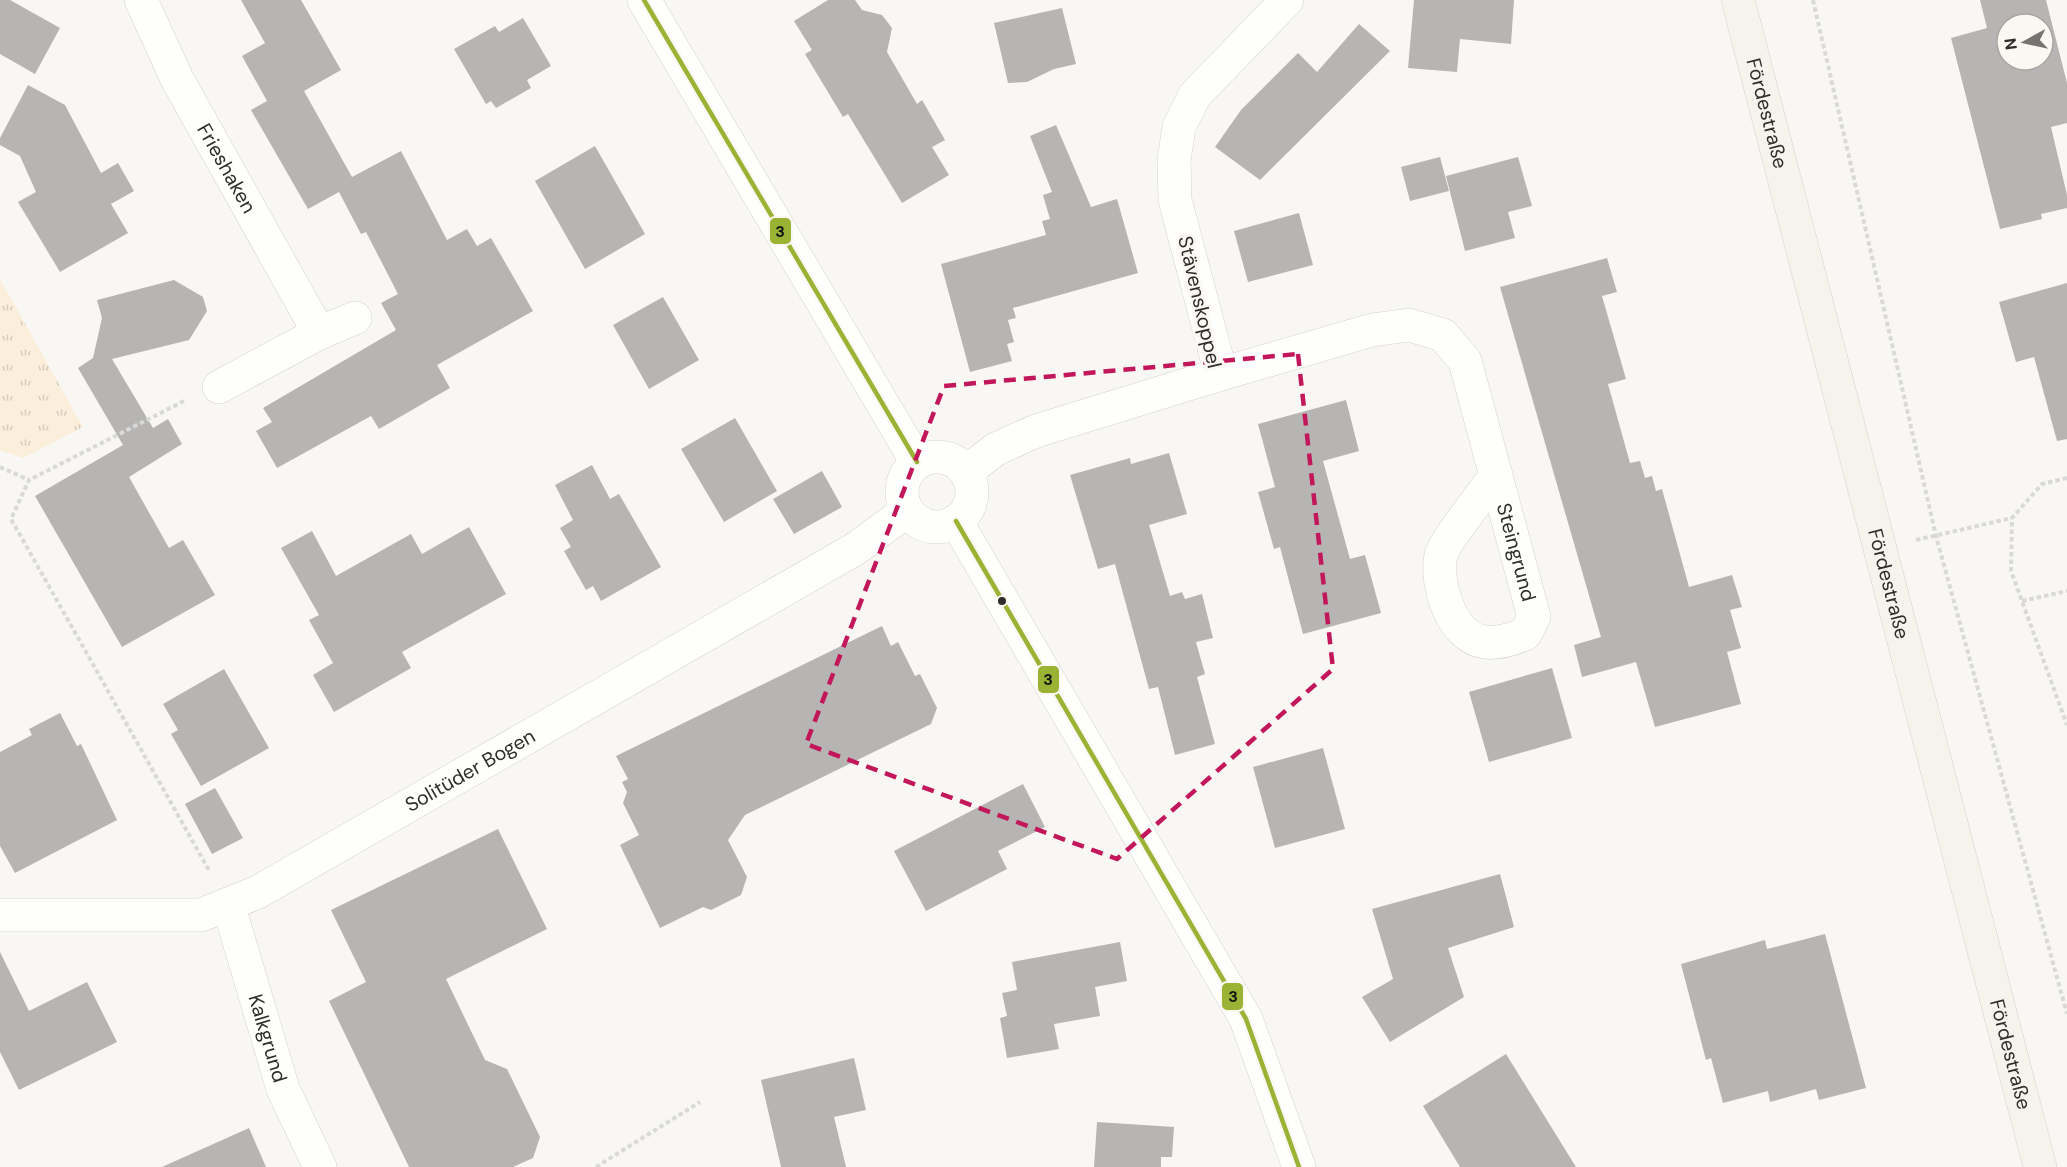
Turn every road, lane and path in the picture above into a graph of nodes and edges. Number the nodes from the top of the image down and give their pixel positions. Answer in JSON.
{"nodes":[{"id":1,"x":141,"y":0,"type":"edge"},
{"id":2,"x":644,"y":0,"type":"edge"},
{"id":3,"x":1287,"y":0,"type":"edge"},
{"id":4,"x":1738,"y":0,"type":"edge"},
{"id":5,"x":1813,"y":0,"type":"edge"},
{"id":6,"x":355,"y":318,"type":"dead end"},
{"id":7,"x":319,"y":333,"type":"junction"},
{"id":8,"x":1221,"y":374,"type":"junction"},
{"id":9,"x":219,"y":387,"type":"joint"},
{"id":10,"x":917,"y":462,"type":"junction"},
{"id":11,"x":0,"y":467,"type":"edge"},
{"id":12,"x":966,"y":472,"type":"junction"},
{"id":13,"x":1496,"y":475,"type":"dead end"},
{"id":14,"x":2067,"y":478,"type":"edge"},
{"id":15,"x":29,"y":480,"type":"junction"},
{"id":16,"x":907,"y":511,"type":"junction"},
{"id":17,"x":2012,"y":518,"type":"junction"},
{"id":18,"x":956,"y":521,"type":"junction"},
{"id":19,"x":1936,"y":536,"type":"junction"},
{"id":20,"x":2067,"y":591,"type":"edge"},
{"id":21,"x":2022,"y":602,"type":"junction"},
{"id":22,"x":2067,"y":725,"type":"edge"},
{"id":23,"x":228,"y":904,"type":"junction"},
{"id":24,"x":0,"y":915,"type":"edge"},
{"id":25,"x":2067,"y":1014,"type":"edge"},
{"id":26,"x":699,"y":1102,"type":"dead end"},
{"id":27,"x":320,"y":1167,"type":"edge"},
{"id":28,"x":596,"y":1167,"type":"edge"},
{"id":29,"x":1299,"y":1167,"type":"edge"},
{"id":30,"x":2040,"y":1167,"type":"edge"}],
"edges":[{"from":1,"to":7,"type":"street","name":"Frieshaken"},
{"from":2,"to":10,"type":"street"},
{"from":3,"to":8,"type":"street","name":"Stävenskoppel"},
{"from":4,"to":30,"type":"main road","name":"Fördestraße"},
{"from":5,"to":19,"type":"path"},
{"from":6,"to":7,"type":"street"},
{"from":7,"to":9,"type":"street"},
{"from":8,"to":12,"type":"street","name":"Stävenskoppel"},
{"from":8,"to":13,"type":"street","name":"Steingrund"},
{"from":9,"to":15,"type":"path"},
{"from":10,"to":12,"type":"street"},
{"from":10,"to":16,"type":"street"},
{"from":11,"to":15,"type":"path"},
{"from":12,"to":18,"type":"street"},
{"from":14,"to":17,"type":"path"},
{"from":15,"to":23,"type":"path"},
{"from":16,"to":18,"type":"street"},
{"from":16,"to":23,"type":"street","name":"Solitüder Bogen"},
{"from":17,"to":19,"type":"path"},
{"from":17,"to":21,"type":"path"},
{"from":18,"to":29,"type":"street"},
{"from":19,"to":25,"type":"path"},
{"from":20,"to":21,"type":"path"},
{"from":21,"to":22,"type":"path"},
{"from":23,"to":24,"type":"street","name":"Solitüder Bogen"},
{"from":23,"to":27,"type":"street","name":"Kalkgrund"},
{"from":26,"to":28,"type":"path"}]}
